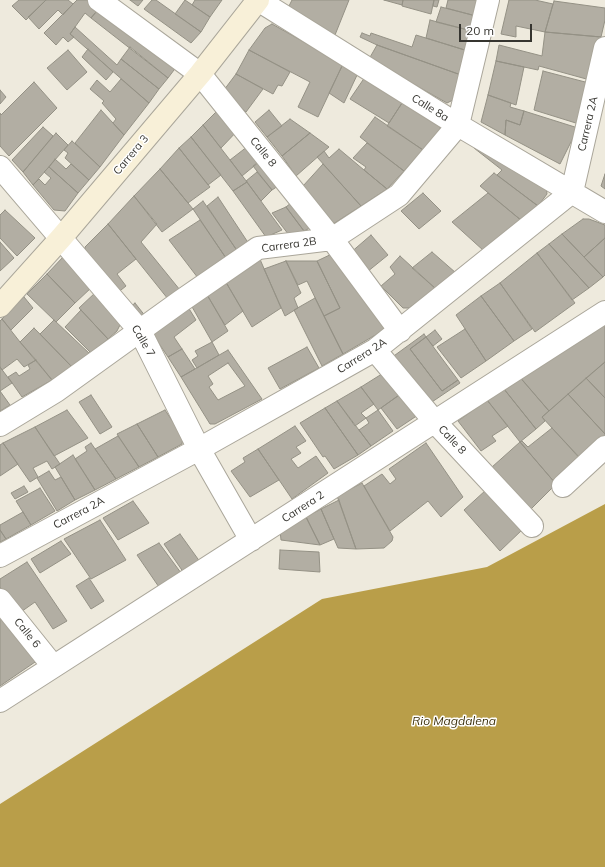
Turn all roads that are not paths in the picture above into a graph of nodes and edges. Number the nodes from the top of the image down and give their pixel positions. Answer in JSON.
{"nodes":[{"id":1,"x":99,"y":0,"type":"edge"},
{"id":2,"x":258,"y":0,"type":"edge"},
{"id":3,"x":488,"y":0,"type":"edge"},
{"id":4,"x":605,"y":48,"type":"edge"},
{"id":5,"x":200,"y":74,"type":"junction"},
{"id":6,"x":458,"y":125,"type":"junction"},
{"id":7,"x":0,"y":167,"type":"edge"},
{"id":8,"x":572,"y":192,"type":"junction"},
{"id":9,"x":605,"y":212,"type":"edge"},
{"id":10,"x":61,"y":238,"type":"junction"},
{"id":11,"x":332,"y":239,"type":"junction"},
{"id":12,"x":0,"y":306,"type":"edge"},
{"id":13,"x":605,"y":312,"type":"edge"},
{"id":14,"x":400,"y":331,"type":"junction"},
{"id":15,"x":140,"y":332,"type":"junction"},
{"id":16,"x":375,"y":350,"type":"junction"},
{"id":17,"x":435,"y":422,"type":"junction"},
{"id":18,"x":0,"y":425,"type":"edge"},
{"id":19,"x":605,"y":447,"type":"edge"},
{"id":20,"x":199,"y":449,"type":"junction"},
{"id":21,"x":563,"y":486,"type":"dead end"},
{"id":22,"x":532,"y":526,"type":"dead end"},
{"id":23,"x":251,"y":540,"type":"junction"},
{"id":24,"x":0,"y":556,"type":"edge"},
{"id":25,"x":0,"y":600,"type":"edge"},
{"id":26,"x":53,"y":666,"type":"junction"},
{"id":27,"x":0,"y":700,"type":"edge"}],
"edges":[{"from":1,"to":5,"type":"street","name":"Calle 8"},
{"from":2,"to":5,"type":"street","name":"Carrera 3"},
{"from":2,"to":6,"type":"street","name":"Calle 8a"},
{"from":3,"to":6,"type":"street","name":"Carrera 2B"},
{"from":4,"to":8,"type":"street","name":"Carrera 2A"},
{"from":5,"to":10,"type":"street","name":"Carrera 3"},
{"from":5,"to":11,"type":"street","name":"Calle 8"},
{"from":6,"to":8,"type":"street","name":"Calle 8a"},
{"from":6,"to":11,"type":"street","name":"Carrera 2B"},
{"from":7,"to":10,"type":"street","name":"Calle 7"},
{"from":8,"to":9,"type":"street","name":"Calle 8a"},
{"from":8,"to":14,"type":"street","name":"Carrera 2A"},
{"from":10,"to":12,"type":"street","name":"Carrera 3"},
{"from":10,"to":15,"type":"street","name":"Calle 7"},
{"from":11,"to":14,"type":"street","name":"Calle 8"},
{"from":11,"to":15,"type":"street","name":"Carrera 2B"},
{"from":13,"to":17,"type":"street","name":"Carrera 2"},
{"from":14,"to":16,"type":"street","name":"Carrera 2A"},
{"from":15,"to":18,"type":"street","name":"Carrera 2B"},
{"from":15,"to":20,"type":"street","name":"Calle 7"},
{"from":16,"to":17,"type":"street","name":"Calle 8"},
{"from":16,"to":20,"type":"street","name":"Carrera 2A"},
{"from":17,"to":22,"type":"street","name":"Calle 8"},
{"from":17,"to":23,"type":"street","name":"Carrera 2"},
{"from":19,"to":21,"type":"street"},
{"from":20,"to":23,"type":"street","name":"Calle 7"},
{"from":20,"to":24,"type":"street","name":"Carrera 2A"},
{"from":23,"to":26,"type":"street","name":"Carrera 2"},
{"from":25,"to":26,"type":"street","name":"Calle 6"},
{"from":26,"to":27,"type":"street","name":"Carrera 2"}]}
